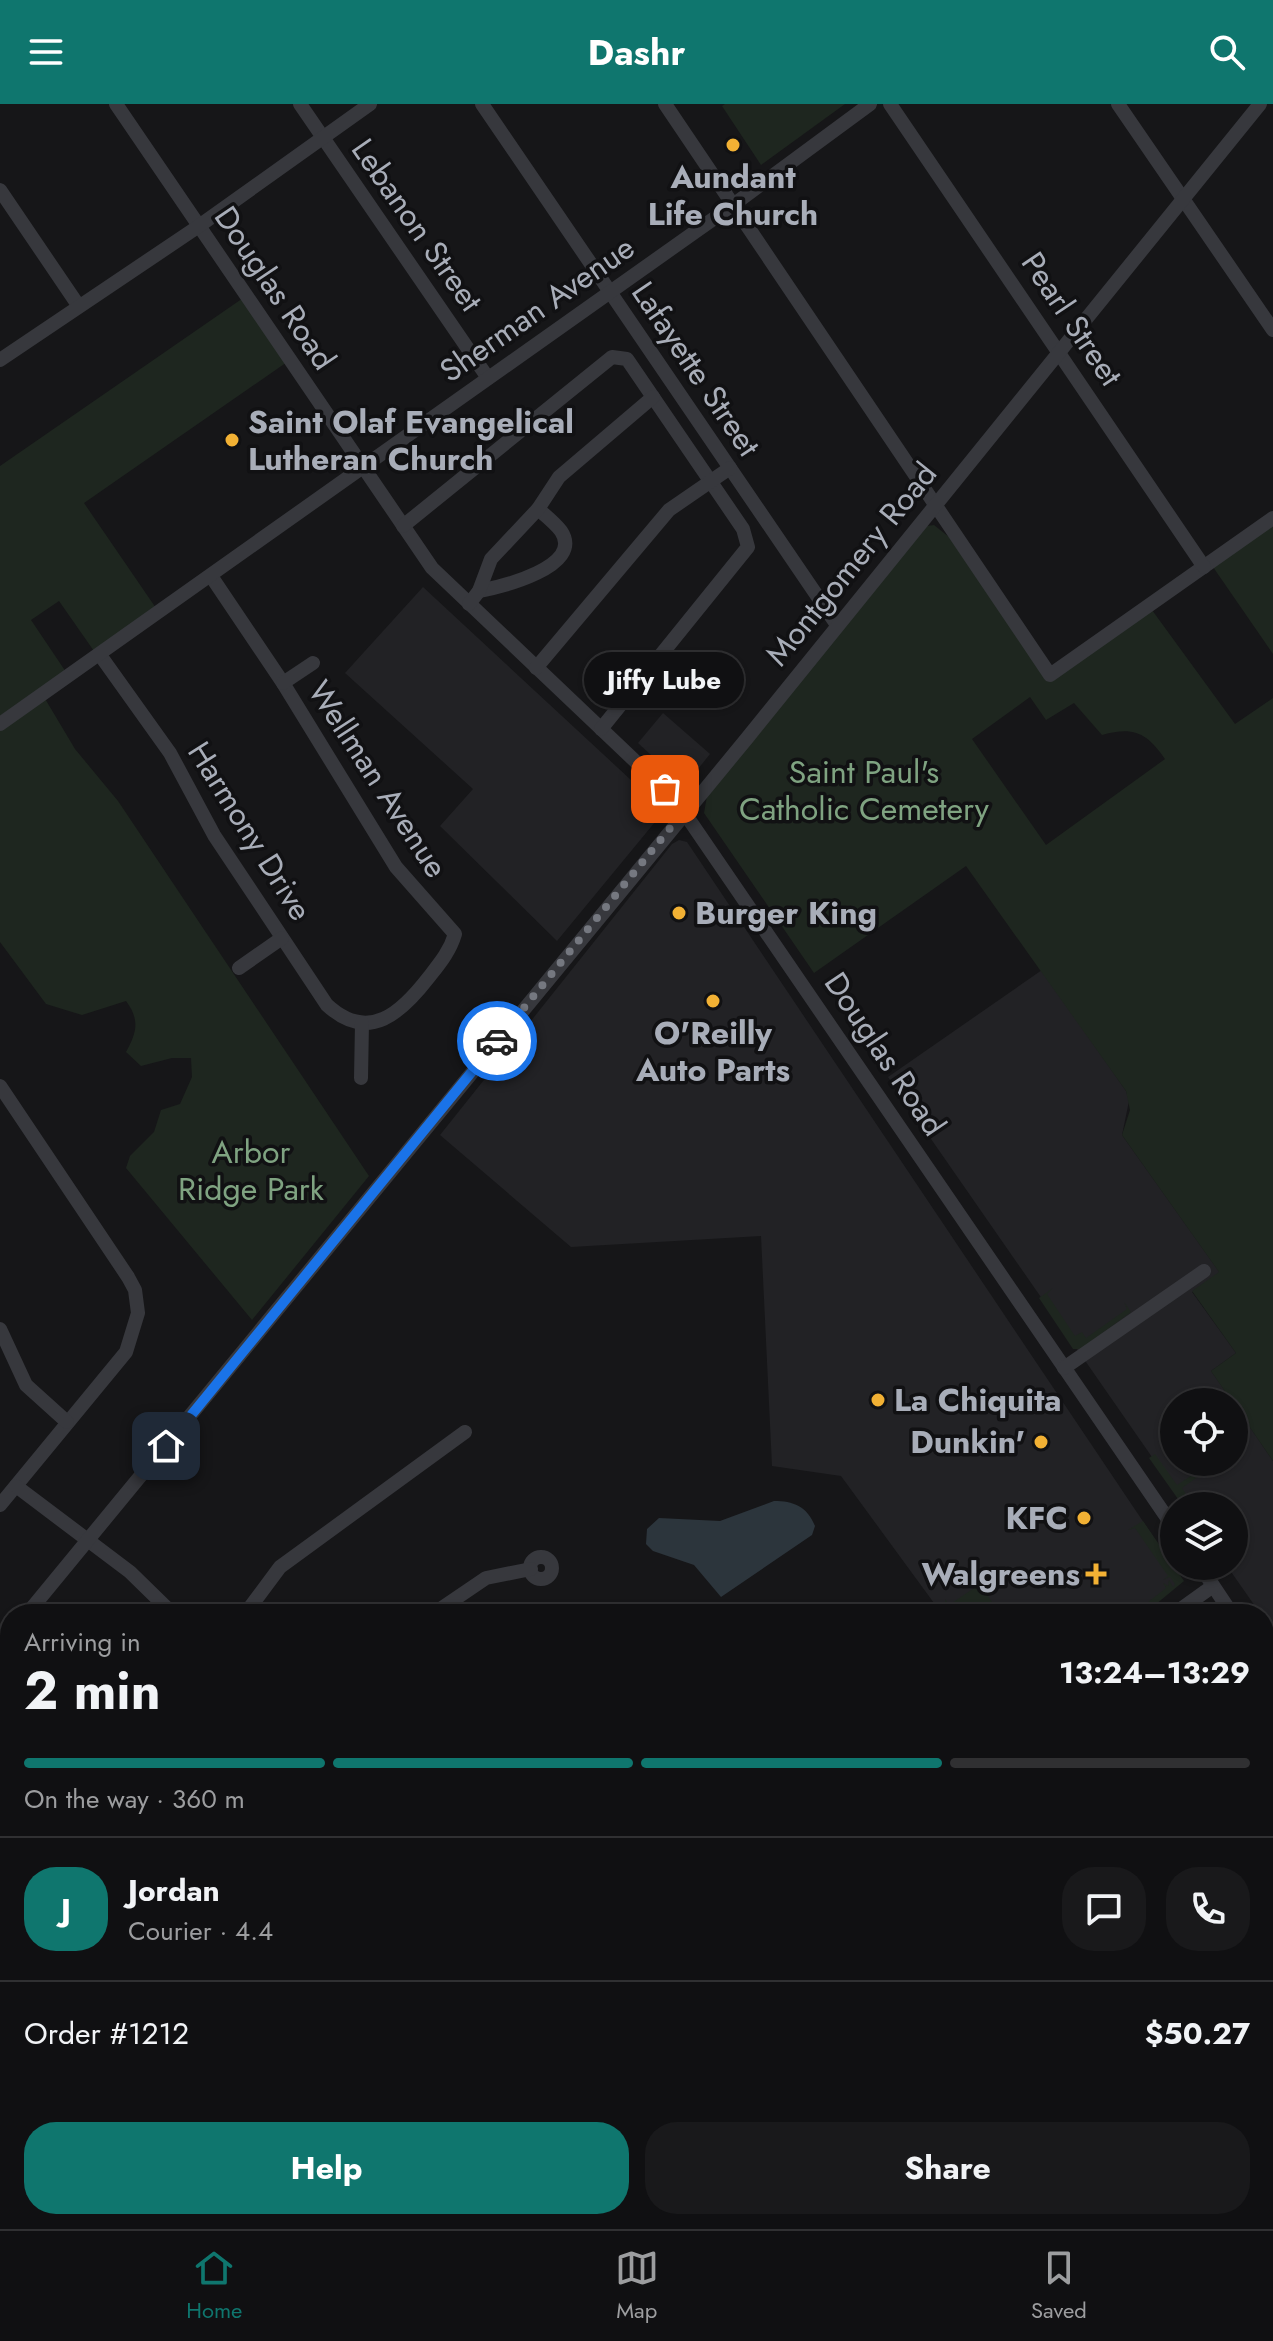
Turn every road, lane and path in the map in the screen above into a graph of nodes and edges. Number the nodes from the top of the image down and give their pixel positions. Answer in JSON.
{"nodes":[{"id":1,"x":116,"y":104,"type":"edge"},
{"id":2,"x":300,"y":104,"type":"edge"},
{"id":3,"x":370,"y":104,"type":"edge"},
{"id":4,"x":482,"y":104,"type":"edge"},
{"id":5,"x":665,"y":104,"type":"edge"},
{"id":6,"x":870,"y":104,"type":"edge"},
{"id":7,"x":890,"y":104,"type":"edge"},
{"id":8,"x":1118,"y":104,"type":"edge"},
{"id":9,"x":1260,"y":104,"type":"edge"},
{"id":10,"x":323,"y":138,"type":"junction"},
{"id":11,"x":0,"y":190,"type":"edge"},
{"id":12,"x":1183,"y":199,"type":"junction"},
{"id":13,"x":733,"y":205,"type":"junction"},
{"id":14,"x":199,"y":226,"type":"junction"},
{"id":15,"x":609,"y":292,"type":"junction"},
{"id":16,"x":78,"y":305,"type":"junction"},
{"id":17,"x":1273,"y":330,"type":"edge"},
{"id":18,"x":1060,"y":351,"type":"junction"},
{"id":19,"x":0,"y":360,"type":"edge"},
{"id":20,"x":488,"y":378,"type":"junction"},
{"id":21,"x":653,"y":397,"type":"junction"},
{"id":22,"x":363,"y":467,"type":"junction"},
{"id":23,"x":730,"y":468,"type":"junction"},
{"id":24,"x":710,"y":481,"type":"junction"},
{"id":25,"x":935,"y":503,"type":"junction"},
{"id":26,"x":538,"y":509,"type":"junction"},
{"id":27,"x":1273,"y":518,"type":"edge"},
{"id":28,"x":403,"y":526,"type":"junction"},
{"id":29,"x":1204,"y":567,"type":"junction"},
{"id":30,"x":211,"y":576,"type":"junction"},
{"id":31,"x":479,"y":591,"type":"junction"},
{"id":32,"x":469,"y":604,"type":"junction"},
{"id":33,"x":837,"y":625,"type":"junction"},
{"id":34,"x":100,"y":655,"type":"junction"},
{"id":35,"x":313,"y":663,"type":"dead end"},
{"id":36,"x":536,"y":668,"type":"junction"},
{"id":37,"x":283,"y":683,"type":"junction"},
{"id":38,"x":0,"y":724,"type":"edge"},
{"id":39,"x":601,"y":729,"type":"junction"},
{"id":40,"x":684,"y":811,"type":"junction"},
{"id":41,"x":282,"y":938,"type":"junction"},
{"id":42,"x":239,"y":968,"type":"dead end"},
{"id":43,"x":362,"y":1023,"type":"junction"},
{"id":44,"x":361,"y":1078,"type":"dead end"},
{"id":45,"x":0,"y":1086,"type":"edge"},
{"id":46,"x":1204,"y":1271,"type":"dead end"},
{"id":47,"x":0,"y":1329,"type":"edge"},
{"id":48,"x":1064,"y":1368,"type":"junction"},
{"id":49,"x":67,"y":1422,"type":"junction"},
{"id":50,"x":465,"y":1432,"type":"dead end"},
{"id":51,"x":16,"y":1486,"type":"junction"},
{"id":52,"x":0,"y":1505,"type":"edge"},
{"id":53,"x":1160,"y":1508,"type":"edge"},
{"id":54,"x":88,"y":1542,"type":"junction"},
{"id":55,"x":531,"y":1569,"type":"dead end"},
{"id":56,"x":1209,"y":1580,"type":"edge"},
{"id":57,"x":1213,"y":1586,"type":"junction"},
{"id":58,"x":35,"y":1604,"type":"edge"},
{"id":59,"x":163,"y":1604,"type":"edge"},
{"id":60,"x":252,"y":1604,"type":"edge"},
{"id":61,"x":448,"y":1604,"type":"edge"},
{"id":62,"x":1188,"y":1604,"type":"edge"},
{"id":63,"x":1225,"y":1604,"type":"edge"}],
"edges":[{"from":1,"to":14,"type":"street","name":"Douglas Road"},
{"from":2,"to":10,"type":"street","name":"Lebanon Street"},
{"from":3,"to":10,"type":"street"},
{"from":4,"to":15,"type":"street","name":"Lafayette Street"},
{"from":5,"to":13,"type":"street"},
{"from":6,"to":13,"type":"street","name":"Sherman Avenue"},
{"from":7,"to":18,"type":"street","name":"Pearl Street"},
{"from":8,"to":12,"type":"street"},
{"from":9,"to":12,"type":"street","name":"Montgomery Road"},
{"from":10,"to":14,"type":"street"},
{"from":10,"to":20,"type":"street","name":"Lebanon Street"},
{"from":11,"to":16,"type":"street"},
{"from":12,"to":17,"type":"street"},
{"from":12,"to":18,"type":"street","name":"Montgomery Road"},
{"from":13,"to":15,"type":"street","name":"Sherman Avenue"},
{"from":13,"to":25,"type":"street"},
{"from":14,"to":16,"type":"street"},
{"from":14,"to":22,"type":"street","name":"Douglas Road"},
{"from":15,"to":20,"type":"street","name":"Sherman Avenue"},
{"from":15,"to":23,"type":"street","name":"Lafayette Street"},
{"from":16,"to":19,"type":"street"},
{"from":18,"to":25,"type":"street","name":"Montgomery Road"},
{"from":18,"to":29,"type":"street","name":"Pearl Street"},
{"from":20,"to":22,"type":"street","name":"Sherman Avenue"},
{"from":21,"to":24,"type":"street"},
{"from":21,"to":26,"type":"street"},
{"from":21,"to":28,"type":"street"},
{"from":22,"to":28,"type":"street","name":"Douglas Road"},
{"from":22,"to":30,"type":"street","name":"Sherman Avenue"},
{"from":23,"to":24,"type":"street"},
{"from":23,"to":33,"type":"street","name":"Lafayette Street"},
{"from":24,"to":36,"type":"street"},
{"from":24,"to":39,"type":"street"},
{"from":25,"to":29,"type":"street"},
{"from":25,"to":33,"type":"street","name":"Montgomery Road"},
{"from":26,"to":31,"type":"street"},
{"from":26,"to":31,"type":"street"},
{"from":27,"to":29,"type":"street"},
{"from":28,"to":32,"type":"street","name":"Douglas Road"},
{"from":30,"to":34,"type":"street","name":"Sherman Avenue"},
{"from":30,"to":37,"type":"street","name":"Wellman Avenue"},
{"from":31,"to":32,"type":"street"},
{"from":32,"to":36,"type":"street","name":"Douglas Road"},
{"from":33,"to":40,"type":"street","name":"Montgomery Road"},
{"from":34,"to":38,"type":"street","name":"Sherman Avenue"},
{"from":34,"to":41,"type":"street","name":"Harmony Drive"},
{"from":35,"to":37,"type":"street"},
{"from":36,"to":39,"type":"street","name":"Douglas Road"},
{"from":37,"to":43,"type":"street","name":"Wellman Avenue"},
{"from":39,"to":40,"type":"street","name":"Douglas Road"},
{"from":40,"to":48,"type":"street","name":"Douglas Road"},
{"from":40,"to":54,"type":"street","name":"Montgomery Road"},
{"from":41,"to":42,"type":"street"},
{"from":41,"to":43,"type":"street","name":"Harmony Drive"},
{"from":43,"to":44,"type":"street"},
{"from":45,"to":49,"type":"street"},
{"from":46,"to":48,"type":"street"},
{"from":47,"to":49,"type":"street"},
{"from":48,"to":53,"type":"street","name":"Douglas Road"},
{"from":49,"to":51,"type":"street"},
{"from":50,"to":60,"type":"street"},
{"from":51,"to":52,"type":"street"},
{"from":51,"to":54,"type":"street"},
{"from":54,"to":58,"type":"street","name":"Montgomery Road"},
{"from":54,"to":59,"type":"street"},
{"from":55,"to":61,"type":"street"},
{"from":56,"to":57,"type":"street"},
{"from":57,"to":62,"type":"street"},
{"from":57,"to":63,"type":"street"}]}
